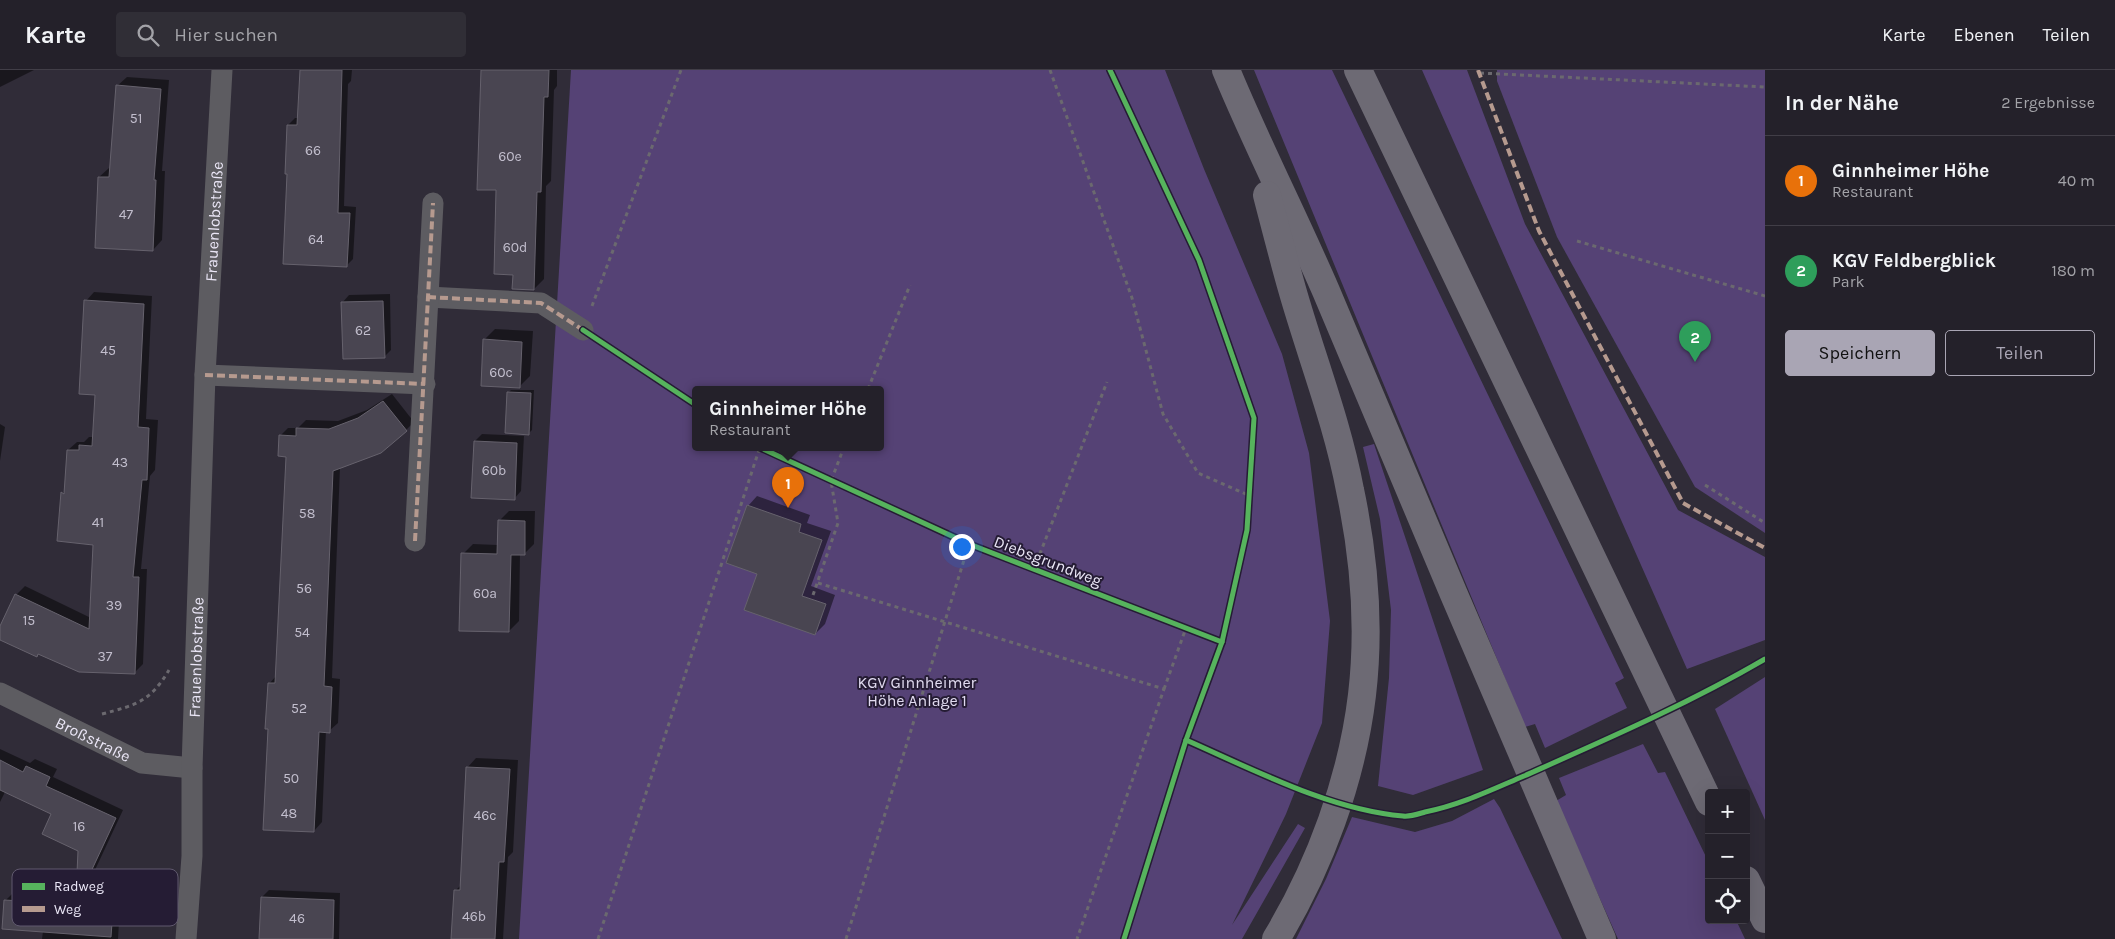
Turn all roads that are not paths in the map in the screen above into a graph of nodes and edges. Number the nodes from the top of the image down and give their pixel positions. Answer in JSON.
{"nodes":[{"id":1,"x":222,"y":70,"type":"edge"},
{"id":2,"x":1226,"y":70,"type":"edge"},
{"id":3,"x":1358,"y":70,"type":"edge"},
{"id":4,"x":1249,"y":126,"type":"junction"},
{"id":5,"x":433,"y":203,"type":"dead end"},
{"id":6,"x":428,"y":297,"type":"junction"},
{"id":7,"x":582,"y":330,"type":"road end"},
{"id":8,"x":205,"y":376,"type":"junction"},
{"id":9,"x":425,"y":384,"type":"junction"},
{"id":10,"x":415,"y":541,"type":"dead end"},
{"id":11,"x":0,"y":693,"type":"edge"},
{"id":12,"x":192,"y":768,"type":"junction"},
{"id":13,"x":1705,"y":794,"type":"edge"},
{"id":14,"x":1750,"y":888,"type":"edge"},
{"id":15,"x":1765,"y":919,"type":"edge"},
{"id":16,"x":186,"y":939,"type":"edge"},
{"id":17,"x":1276,"y":939,"type":"edge"},
{"id":18,"x":1602,"y":939,"type":"edge"}],
"edges":[{"from":1,"to":8,"type":"street","name":"Frauenlobstraße"},
{"from":2,"to":4,"type":"highway"},
{"from":3,"to":13,"type":"highway"},
{"from":4,"to":17,"type":"highway"},
{"from":4,"to":18,"type":"highway"},
{"from":5,"to":6,"type":"street"},
{"from":6,"to":7,"type":"street"},
{"from":6,"to":9,"type":"street"},
{"from":8,"to":9,"type":"street"},
{"from":8,"to":12,"type":"street","name":"Frauenlobstraße"},
{"from":9,"to":10,"type":"street"},
{"from":11,"to":12,"type":"street","name":"Broßstraße"},
{"from":12,"to":16,"type":"street","name":"Frauenlobstraße"},
{"from":14,"to":15,"type":"highway"}]}
